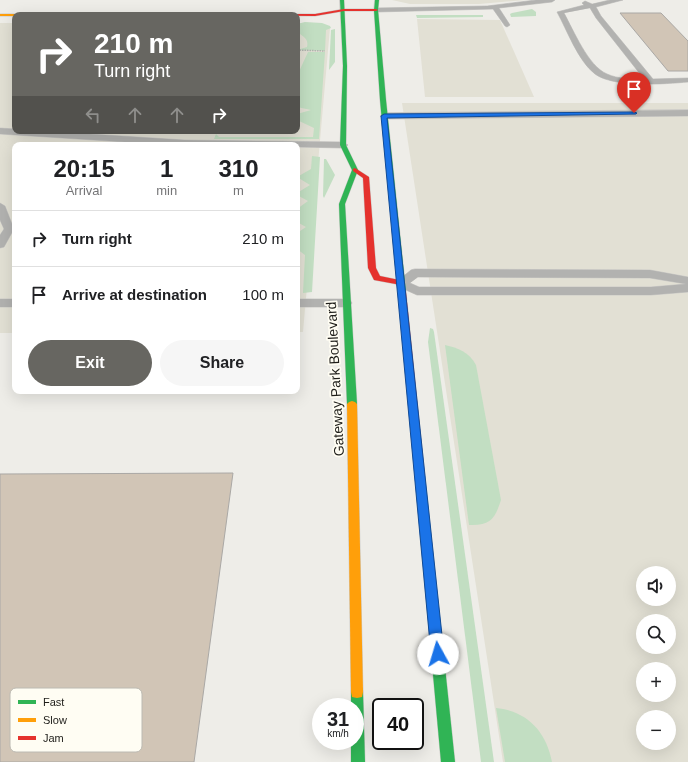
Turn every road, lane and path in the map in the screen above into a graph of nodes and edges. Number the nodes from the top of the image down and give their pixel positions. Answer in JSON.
{"nodes":[{"id":1,"x":342,"y":0,"type":"edge"},
{"id":2,"x":377,"y":0,"type":"edge"},
{"id":3,"x":489,"y":0,"type":"edge"},
{"id":4,"x":552,"y":0,"type":"edge"},
{"id":5,"x":577,"y":0,"type":"edge"},
{"id":6,"x":620,"y":0,"type":"edge"},
{"id":7,"x":321,"y":5,"type":"dead end"},
{"id":8,"x":592,"y":6,"type":"junction"},
{"id":9,"x":495,"y":7,"type":"junction"},
{"id":10,"x":484,"y":8,"type":"junction"},
{"id":11,"x":344,"y":10,"type":"junction"},
{"id":12,"x":376,"y":10,"type":"junction"},
{"id":13,"x":0,"y":15,"type":"edge"},
{"id":14,"x":12,"y":15,"type":"edge"},
{"id":15,"x":300,"y":15,"type":"edge"},
{"id":16,"x":507,"y":25,"type":"dead end"},
{"id":17,"x":300,"y":50,"type":"edge"},
{"id":18,"x":326,"y":51,"type":"dead end"},
{"id":19,"x":688,"y":80,"type":"edge"},
{"id":20,"x":650,"y":81,"type":"junction"},
{"id":21,"x":688,"y":113,"type":"edge"},
{"id":22,"x":384,"y":116,"type":"junction"},
{"id":23,"x":0,"y":131,"type":"edge"},
{"id":24,"x":12,"y":132,"type":"edge"},
{"id":25,"x":46,"y":134,"type":"edge"},
{"id":26,"x":169,"y":142,"type":"edge"},
{"id":27,"x":300,"y":144,"type":"edge"},
{"id":28,"x":343,"y":145,"type":"junction"},
{"id":29,"x":355,"y":170,"type":"junction"},
{"id":30,"x":0,"y":206,"type":"edge"},
{"id":31,"x":0,"y":245,"type":"edge"},
{"id":32,"x":688,"y":281,"type":"edge"},
{"id":33,"x":401,"y":283,"type":"junction"},
{"id":34,"x":688,"y":288,"type":"edge"},
{"id":35,"x":0,"y":303,"type":"edge"},
{"id":36,"x":12,"y":303,"type":"edge"},
{"id":37,"x":300,"y":303,"type":"edge"},
{"id":38,"x":346,"y":303,"type":"junction"},
{"id":39,"x":358,"y":762,"type":"edge"},
{"id":40,"x":448,"y":762,"type":"edge"}],
"edges":[{"from":1,"to":11,"type":"street"},
{"from":2,"to":12,"type":"street"},
{"from":3,"to":10,"type":"lane"},
{"from":4,"to":9,"type":"lane"},
{"from":5,"to":8,"type":"lane"},
{"from":6,"to":8,"type":"lane"},
{"from":7,"to":11,"type":"street"},
{"from":8,"to":20,"type":"lane"},
{"from":8,"to":20,"type":"lane"},
{"from":9,"to":10,"type":"lane"},
{"from":9,"to":16,"type":"lane"},
{"from":10,"to":12,"type":"lane"},
{"from":11,"to":12,"type":"street"},
{"from":11,"to":15,"type":"street"},
{"from":11,"to":28,"type":"street"},
{"from":12,"to":22,"type":"street"},
{"from":13,"to":14,"type":"street"},
{"from":17,"to":18,"type":"path"},
{"from":19,"to":20,"type":"lane"},
{"from":21,"to":22,"type":"lane"},
{"from":22,"to":33,"type":"street"},
{"from":23,"to":24,"type":"lane"},
{"from":25,"to":26,"type":"lane"},
{"from":27,"to":28,"type":"lane"},
{"from":28,"to":29,"type":"street"},
{"from":29,"to":33,"type":"street"},
{"from":29,"to":38,"type":"street","name":"Gateway Park Boulevard"},
{"from":30,"to":31,"type":"lane"},
{"from":32,"to":33,"type":"lane"},
{"from":33,"to":34,"type":"lane"},
{"from":33,"to":40,"type":"street"},
{"from":35,"to":36,"type":"lane"},
{"from":37,"to":38,"type":"lane"},
{"from":38,"to":39,"type":"street","name":"Gateway Park Boulevard"}]}
